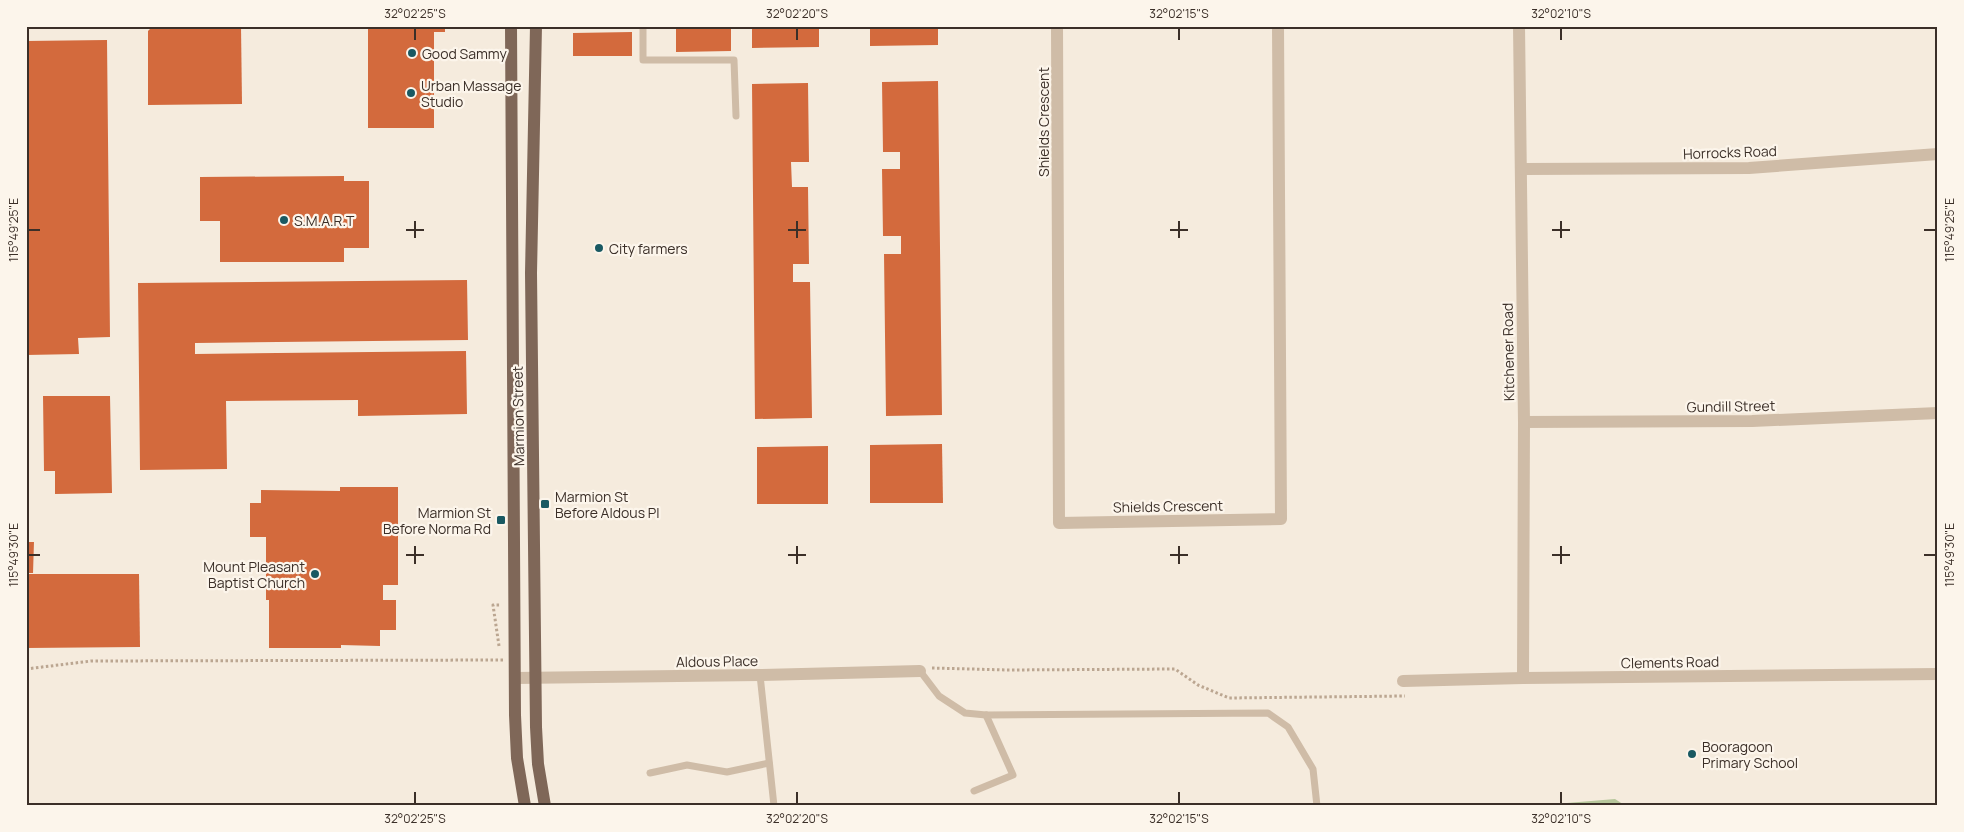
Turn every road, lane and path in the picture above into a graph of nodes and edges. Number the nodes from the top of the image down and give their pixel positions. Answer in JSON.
{"nodes":[{"id":1,"x":511,"y":26,"type":"edge"},
{"id":2,"x":536,"y":26,"type":"edge"},
{"id":3,"x":643,"y":26,"type":"edge"},
{"id":4,"x":1057,"y":26,"type":"edge"},
{"id":5,"x":1278,"y":26,"type":"edge"},
{"id":6,"x":1519,"y":26,"type":"edge"},
{"id":7,"x":736,"y":116,"type":"dead end"},
{"id":8,"x":1938,"y":154,"type":"edge"},
{"id":9,"x":1522,"y":169,"type":"junction"},
{"id":10,"x":1938,"y":413,"type":"edge"},
{"id":11,"x":1524,"y":422,"type":"junction"},
{"id":12,"x":504,"y":660,"type":"dead end"},
{"id":13,"x":26,"y":669,"type":"edge"},
{"id":14,"x":920,"y":670,"type":"junction"},
{"id":15,"x":1938,"y":674,"type":"edge"},
{"id":16,"x":760,"y":675,"type":"junction"},
{"id":17,"x":536,"y":677,"type":"junction"},
{"id":18,"x":515,"y":678,"type":"junction"},
{"id":19,"x":1523,"y":678,"type":"junction"},
{"id":20,"x":1403,"y":681,"type":"dead end"},
{"id":21,"x":1410,"y":695,"type":"dead end"},
{"id":22,"x":986,"y":715,"type":"junction"},
{"id":23,"x":769,"y":763,"type":"junction"},
{"id":24,"x":650,"y":773,"type":"dead end"},
{"id":25,"x":974,"y":792,"type":"dead end"},
{"id":26,"x":525,"y":806,"type":"edge"},
{"id":27,"x":545,"y":806,"type":"edge"},
{"id":28,"x":774,"y":806,"type":"edge"},
{"id":29,"x":1317,"y":806,"type":"edge"}],
"edges":[{"from":1,"to":18,"type":"main road","name":"Marmion Street"},
{"from":2,"to":17,"type":"main road","name":"Marmion Street"},
{"from":3,"to":7,"type":"lane"},
{"from":4,"to":5,"type":"street","name":"Shields Crescent"},
{"from":6,"to":9,"type":"street","name":"Kitchener Road"},
{"from":8,"to":9,"type":"street","name":"Horrocks Road"},
{"from":9,"to":11,"type":"street","name":"Kitchener Road"},
{"from":10,"to":11,"type":"street","name":"Gundill Street"},
{"from":11,"to":19,"type":"street","name":"Kitchener Road"},
{"from":12,"to":13,"type":"path"},
{"from":14,"to":16,"type":"street","name":"Aldous Place"},
{"from":14,"to":21,"type":"path"},
{"from":14,"to":22,"type":"lane"},
{"from":15,"to":19,"type":"street","name":"Clements Road"},
{"from":16,"to":17,"type":"street","name":"Aldous Place"},
{"from":16,"to":23,"type":"lane"},
{"from":17,"to":18,"type":"street","name":"Aldous Place"},
{"from":17,"to":27,"type":"main road","name":"Marmion Street"},
{"from":18,"to":26,"type":"main road","name":"Marmion Street"},
{"from":19,"to":20,"type":"street","name":"Clements Road"},
{"from":22,"to":25,"type":"lane"},
{"from":22,"to":29,"type":"lane"},
{"from":23,"to":24,"type":"lane"},
{"from":23,"to":28,"type":"lane"}]}
